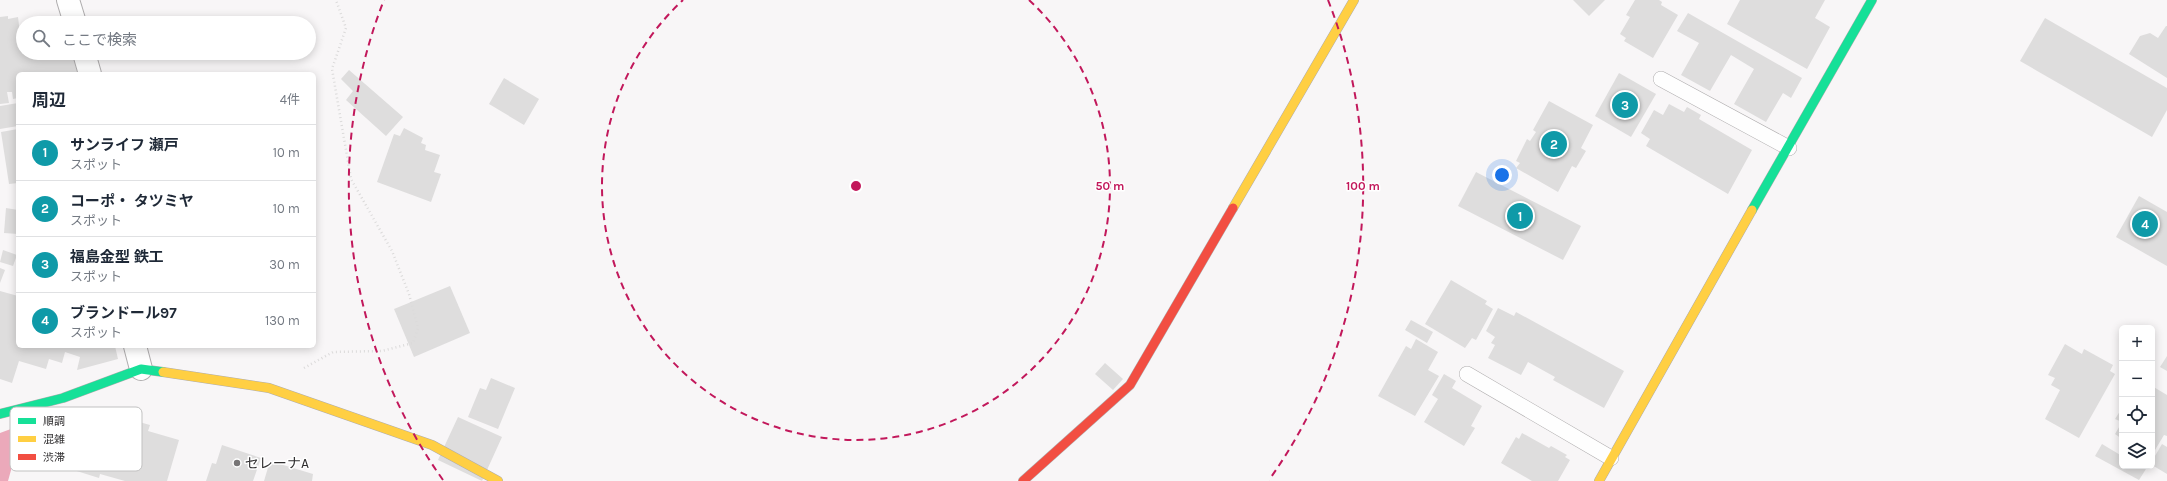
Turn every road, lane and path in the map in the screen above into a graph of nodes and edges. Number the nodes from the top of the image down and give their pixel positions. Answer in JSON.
{"nodes":[{"id":1,"x":68,"y":0,"type":"edge"},
{"id":2,"x":336,"y":0,"type":"edge"},
{"id":3,"x":1354,"y":0,"type":"edge"},
{"id":4,"x":1872,"y":0,"type":"edge"},
{"id":5,"x":73,"y":16,"type":"edge"},
{"id":6,"x":86,"y":60,"type":"edge"},
{"id":7,"x":89,"y":72,"type":"edge"},
{"id":8,"x":1661,"y":79,"type":"dead end"},
{"id":9,"x":1789,"y":148,"type":"junction"},
{"id":10,"x":136,"y":348,"type":"edge"},
{"id":11,"x":141,"y":369,"type":"junction"},
{"id":12,"x":1467,"y":374,"type":"dead end"},
{"id":13,"x":269,"y":388,"type":"junction"},
{"id":14,"x":28,"y":407,"type":"edge"},
{"id":15,"x":10,"y":411,"type":"edge"},
{"id":16,"x":0,"y":414,"type":"edge"},
{"id":17,"x":1611,"y":458,"type":"junction"},
{"id":18,"x":498,"y":481,"type":"edge"},
{"id":19,"x":1023,"y":481,"type":"edge"},
{"id":20,"x":1599,"y":481,"type":"edge"}],
"edges":[{"from":1,"to":5,"type":"street"},
{"from":2,"to":13,"type":"path"},
{"from":3,"to":19,"type":"street"},
{"from":4,"to":9,"type":"street"},
{"from":6,"to":7,"type":"street"},
{"from":8,"to":9,"type":"lane"},
{"from":9,"to":17,"type":"street"},
{"from":10,"to":11,"type":"street"},
{"from":11,"to":13,"type":"street"},
{"from":11,"to":14,"type":"street"},
{"from":12,"to":17,"type":"lane"},
{"from":13,"to":18,"type":"street"},
{"from":15,"to":16,"type":"street"},
{"from":17,"to":20,"type":"street"}]}
